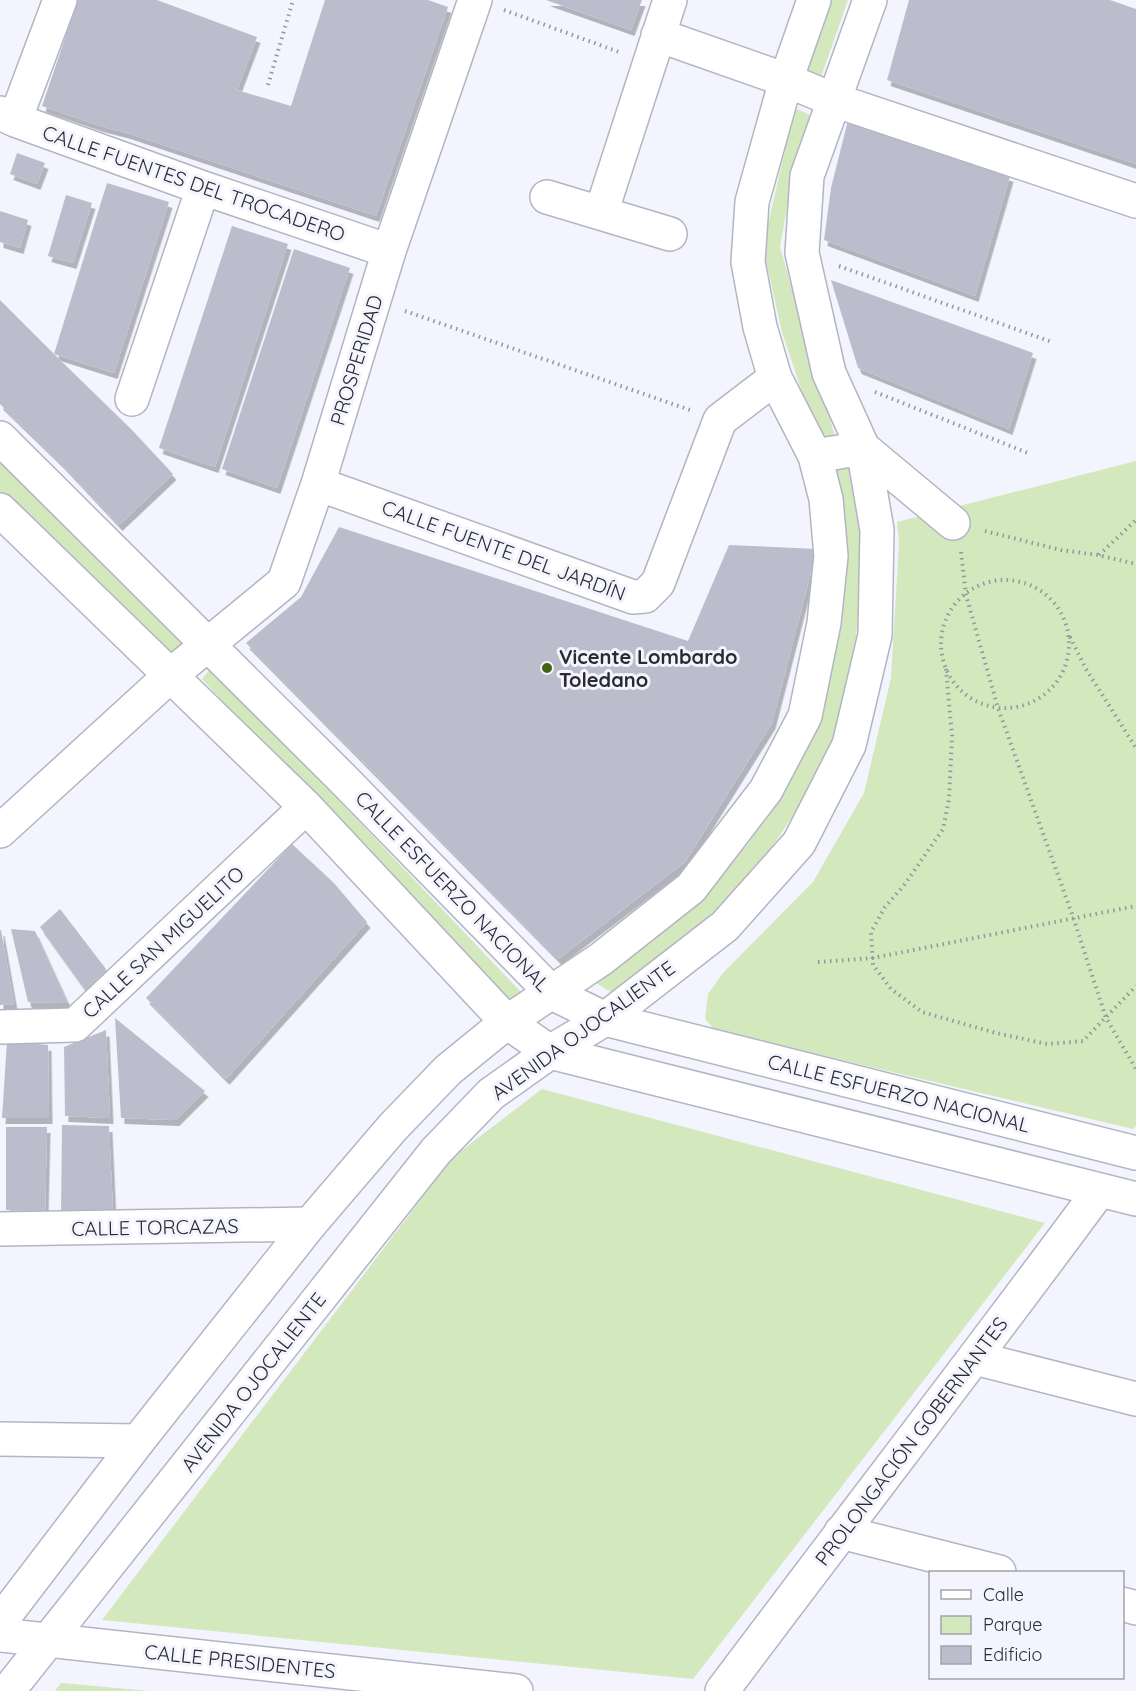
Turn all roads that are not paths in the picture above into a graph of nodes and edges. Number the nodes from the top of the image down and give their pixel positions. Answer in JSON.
{"nodes":[{"id":1,"x":60,"y":0,"type":"edge"},
{"id":2,"x":670,"y":0,"type":"edge"},
{"id":3,"x":814,"y":0,"type":"edge"},
{"id":4,"x":870,"y":0,"type":"edge"},
{"id":5,"x":486,"y":4,"type":"edge"},
{"id":6,"x":654,"y":49,"type":"junction"},
{"id":7,"x":786,"y":80,"type":"junction"},
{"id":8,"x":834,"y":99,"type":"junction"},
{"id":9,"x":8,"y":117,"type":"edge"},
{"id":10,"x":203,"y":188,"type":"junction"},
{"id":11,"x":547,"y":197,"type":"dead end"},
{"id":12,"x":1136,"y":201,"type":"edge"},
{"id":13,"x":601,"y":213,"type":"junction"},
{"id":14,"x":670,"y":234,"type":"dead end"},
{"id":15,"x":389,"y":251,"type":"junction"},
{"id":16,"x":775,"y":378,"type":"junction"},
{"id":17,"x":132,"y":399,"type":"dead end"},
{"id":18,"x":0,"y":438,"type":"edge"},
{"id":19,"x":863,"y":448,"type":"junction"},
{"id":20,"x":814,"y":456,"type":"junction"},
{"id":21,"x":318,"y":483,"type":"junction"},
{"id":22,"x":3,"y":519,"type":"edge"},
{"id":23,"x":953,"y":523,"type":"road end"},
{"id":24,"x":208,"y":645,"type":"junction"},
{"id":25,"x":172,"y":674,"type":"junction"},
{"id":26,"x":306,"y":807,"type":"junction"},
{"id":27,"x":0,"y":831,"type":"edge"},
{"id":28,"x":552,"y":993,"type":"junction"},
{"id":29,"x":605,"y":1019,"type":"junction"},
{"id":30,"x":507,"y":1022,"type":"junction"},
{"id":31,"x":0,"y":1027,"type":"edge"},
{"id":32,"x":550,"y":1052,"type":"junction"},
{"id":33,"x":1135,"y":1152,"type":"edge"},
{"id":34,"x":1099,"y":1191,"type":"junction"},
{"id":35,"x":1136,"y":1199,"type":"edge"},
{"id":36,"x":310,"y":1224,"type":"junction"},
{"id":37,"x":0,"y":1229,"type":"edge"},
{"id":38,"x":975,"y":1358,"type":"junction"},
{"id":39,"x":1136,"y":1399,"type":"edge"},
{"id":40,"x":0,"y":1438,"type":"edge"},
{"id":41,"x":138,"y":1442,"type":"junction"},
{"id":42,"x":841,"y":1532,"type":"junction"},
{"id":43,"x":995,"y":1571,"type":"edge"},
{"id":44,"x":0,"y":1622,"type":"edge"},
{"id":45,"x":0,"y":1635,"type":"edge"},
{"id":46,"x":47,"y":1640,"type":"junction"},
{"id":47,"x":8,"y":1691,"type":"edge"},
{"id":48,"x":516,"y":1691,"type":"edge"},
{"id":49,"x":722,"y":1691,"type":"edge"}],
"edges":[{"from":1,"to":9,"type":"street"},
{"from":2,"to":6,"type":"street"},
{"from":3,"to":7,"type":"street"},
{"from":4,"to":8,"type":"street","name":"AVENIDA OJOCALIENTE"},
{"from":5,"to":15,"type":"street","name":"PROSPERIDAD"},
{"from":6,"to":7,"type":"street"},
{"from":6,"to":13,"type":"street"},
{"from":7,"to":8,"type":"street"},
{"from":7,"to":16,"type":"street"},
{"from":8,"to":12,"type":"street"},
{"from":8,"to":19,"type":"street","name":"AVENIDA OJOCALIENTE"},
{"from":9,"to":10,"type":"street","name":"CALLE FUENTES DEL TROCADERO"},
{"from":10,"to":15,"type":"street","name":"CALLE FUENTES DEL TROCADERO"},
{"from":10,"to":17,"type":"street"},
{"from":11,"to":13,"type":"street"},
{"from":13,"to":14,"type":"street"},
{"from":15,"to":21,"type":"street","name":"PROSPERIDAD"},
{"from":16,"to":20,"type":"street"},
{"from":16,"to":21,"type":"street","name":"CALLE FUENTE DEL JARDÍN"},
{"from":18,"to":24,"type":"street","name":"CALLE ESFUERZO NACIONAL"},
{"from":19,"to":20,"type":"street"},
{"from":19,"to":23,"type":"street"},
{"from":19,"to":29,"type":"street","name":"AVENIDA OJOCALIENTE"},
{"from":20,"to":28,"type":"street"},
{"from":21,"to":24,"type":"street","name":"PROSPERIDAD"},
{"from":22,"to":25,"type":"street"},
{"from":24,"to":25,"type":"street","name":"PROSPERIDAD"},
{"from":24,"to":28,"type":"street","name":"CALLE ESFUERZO NACIONAL"},
{"from":25,"to":26,"type":"street"},
{"from":25,"to":27,"type":"street","name":"PROSPERIDAD"},
{"from":26,"to":30,"type":"street"},
{"from":26,"to":31,"type":"street","name":"CALLE SAN MIGUELITO"},
{"from":28,"to":29,"type":"street","name":"CALLE ESFUERZO NACIONAL"},
{"from":28,"to":30,"type":"street"},
{"from":29,"to":32,"type":"street","name":"AVENIDA OJOCALIENTE"},
{"from":29,"to":33,"type":"street","name":"CALLE ESFUERZO NACIONAL"},
{"from":30,"to":32,"type":"street"},
{"from":30,"to":36,"type":"street"},
{"from":32,"to":34,"type":"street"},
{"from":32,"to":46,"type":"street","name":"AVENIDA OJOCALIENTE"},
{"from":34,"to":35,"type":"street"},
{"from":34,"to":38,"type":"street","name":"PROLONGACIÓN GOBERNANTES"},
{"from":36,"to":37,"type":"street","name":"CALLE TORCAZAS"},
{"from":36,"to":41,"type":"street"},
{"from":38,"to":39,"type":"street"},
{"from":38,"to":42,"type":"street","name":"PROLONGACIÓN GOBERNANTES"},
{"from":40,"to":41,"type":"street"},
{"from":41,"to":44,"type":"street"},
{"from":42,"to":43,"type":"street"},
{"from":42,"to":49,"type":"street","name":"PROLONGACIÓN GOBERNANTES"},
{"from":45,"to":46,"type":"street","name":"CALLE PRESIDENTES"},
{"from":46,"to":47,"type":"street","name":"AVENIDA OJOCALIENTE"},
{"from":46,"to":48,"type":"street","name":"CALLE PRESIDENTES"}]}
